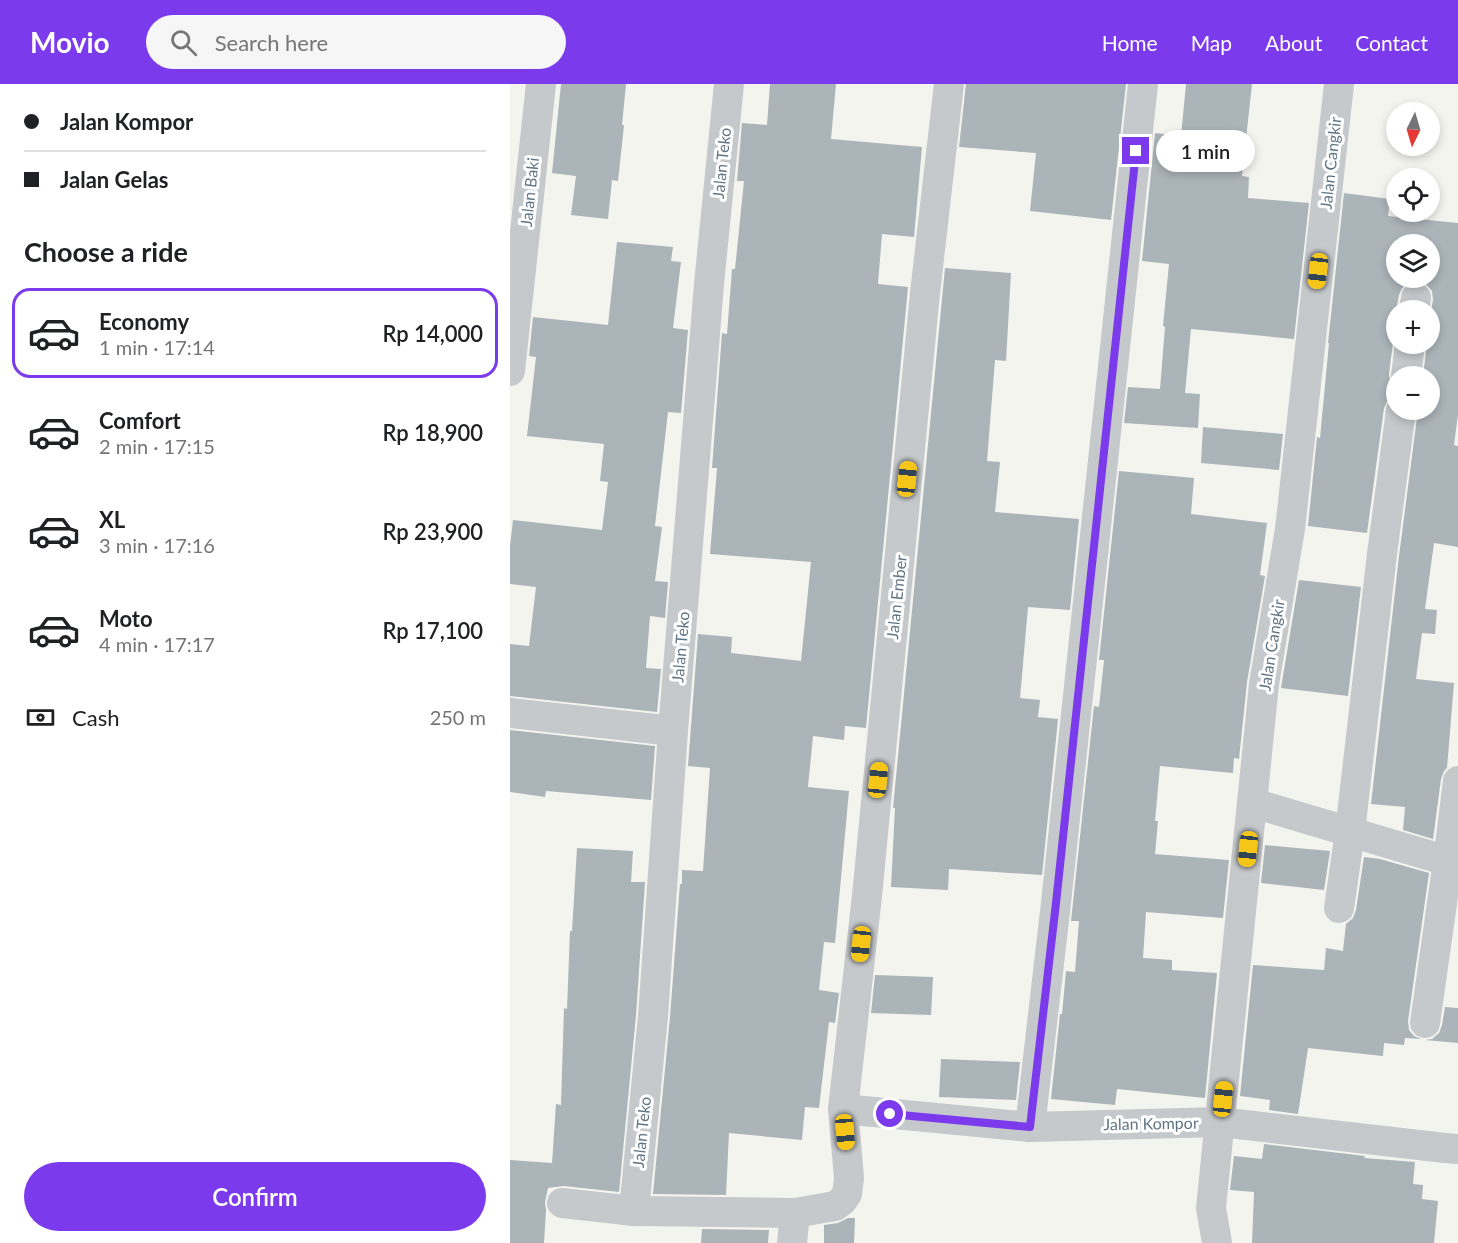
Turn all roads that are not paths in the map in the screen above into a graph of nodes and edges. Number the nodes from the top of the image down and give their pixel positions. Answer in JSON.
{"nodes":[{"id":1,"x":541,"y":84,"type":"edge"},
{"id":2,"x":729,"y":84,"type":"edge"},
{"id":3,"x":949,"y":84,"type":"edge"},
{"id":4,"x":1143,"y":84,"type":"edge"},
{"id":5,"x":1339,"y":84,"type":"edge"},
{"id":6,"x":510,"y":371,"type":"edge"},
{"id":7,"x":1400,"y":420,"type":"edge"},
{"id":8,"x":510,"y":713,"type":"edge"},
{"id":9,"x":673,"y":730,"type":"junction"},
{"id":10,"x":1458,"y":781,"type":"edge"},
{"id":11,"x":1253,"y":803,"type":"junction"},
{"id":12,"x":1350,"y":832,"type":"junction"},
{"id":13,"x":1448,"y":861,"type":"junction"},
{"id":14,"x":1340,"y":908,"type":"dead end"},
{"id":15,"x":1425,"y":1023,"type":"dead end"},
{"id":16,"x":843,"y":1109,"type":"junction"},
{"id":17,"x":1220,"y":1122,"type":"junction"},
{"id":18,"x":1030,"y":1127,"type":"junction"},
{"id":19,"x":1458,"y":1149,"type":"edge"},
{"id":20,"x":562,"y":1203,"type":"dead end"},
{"id":21,"x":634,"y":1211,"type":"junction"},
{"id":22,"x":795,"y":1213,"type":"junction"},
{"id":23,"x":792,"y":1243,"type":"edge"},
{"id":24,"x":1217,"y":1243,"type":"edge"}],
"edges":[{"from":1,"to":6,"type":"street","name":"Jalan Baki"},
{"from":2,"to":9,"type":"street","name":"Jalan Teko"},
{"from":3,"to":16,"type":"street","name":"Jalan Ember"},
{"from":4,"to":18,"type":"street"},
{"from":5,"to":11,"type":"street","name":"Jalan Cangkir"},
{"from":7,"to":12,"type":"street"},
{"from":8,"to":9,"type":"street"},
{"from":9,"to":21,"type":"street","name":"Jalan Teko"},
{"from":10,"to":13,"type":"street"},
{"from":11,"to":12,"type":"street"},
{"from":11,"to":17,"type":"street","name":"Jalan Cangkir"},
{"from":12,"to":13,"type":"street"},
{"from":12,"to":14,"type":"street"},
{"from":13,"to":15,"type":"street"},
{"from":16,"to":18,"type":"street","name":"Jalan Kompor"},
{"from":16,"to":22,"type":"street","name":"Jalan Ember"},
{"from":17,"to":18,"type":"street","name":"Jalan Kompor"},
{"from":17,"to":19,"type":"street","name":"Jalan Kompor"},
{"from":17,"to":24,"type":"street","name":"Jalan Cangkir"},
{"from":20,"to":21,"type":"street","name":"Jalan Ember"},
{"from":21,"to":22,"type":"street","name":"Jalan Ember"},
{"from":22,"to":23,"type":"street"}]}
